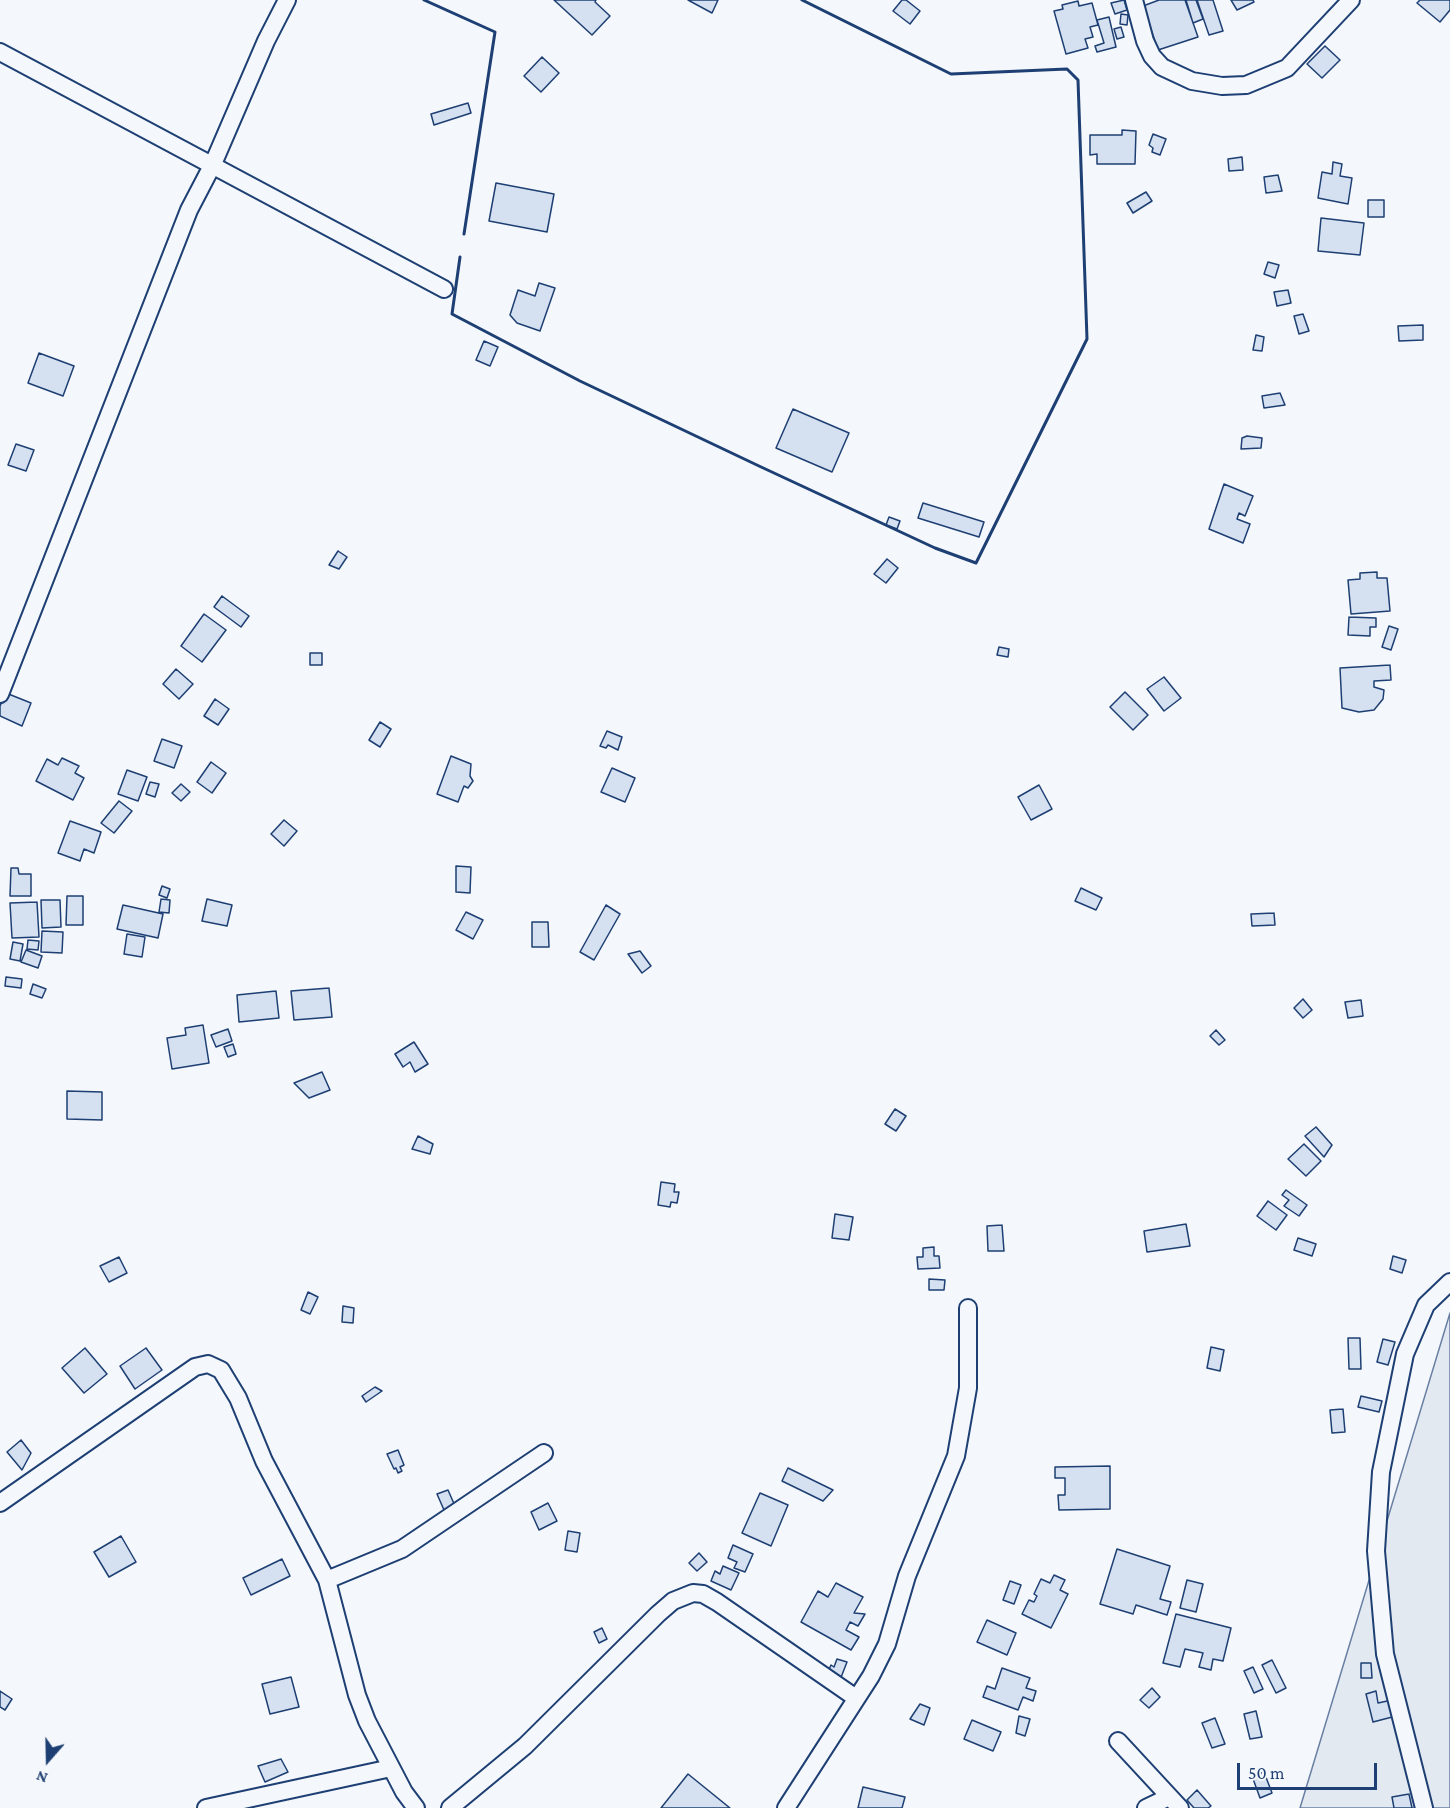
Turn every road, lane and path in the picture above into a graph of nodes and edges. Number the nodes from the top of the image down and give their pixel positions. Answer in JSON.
{"nodes":[{"id":1,"x":287,"y":0,"type":"edge"},
{"id":2,"x":1134,"y":0,"type":"edge"},
{"id":3,"x":1351,"y":0,"type":"edge"},
{"id":4,"x":0,"y":52,"type":"edge"},
{"id":5,"x":213,"y":164,"type":"junction"},
{"id":6,"x":444,"y":289,"type":"dead end"},
{"id":7,"x":0,"y":694,"type":"edge"},
{"id":8,"x":1450,"y":1281,"type":"edge"},
{"id":9,"x":968,"y":1308,"type":"dead end"},
{"id":10,"x":544,"y":1453,"type":"dead end"},
{"id":11,"x":0,"y":1503,"type":"edge"},
{"id":12,"x":327,"y":1580,"type":"junction"},
{"id":13,"x":855,"y":1698,"type":"junction"},
{"id":14,"x":1118,"y":1741,"type":"dead end"},
{"id":15,"x":390,"y":1768,"type":"junction"},
{"id":16,"x":1174,"y":1802,"type":"edge"},
{"id":17,"x":206,"y":1808,"type":"edge"},
{"id":18,"x":416,"y":1808,"type":"edge"},
{"id":19,"x":450,"y":1808,"type":"edge"},
{"id":20,"x":786,"y":1808,"type":"edge"},
{"id":21,"x":1146,"y":1808,"type":"edge"},
{"id":22,"x":1424,"y":1808,"type":"edge"}],
"edges":[{"from":1,"to":5,"type":"street"},
{"from":2,"to":3,"type":"street"},
{"from":4,"to":5,"type":"street"},
{"from":5,"to":6,"type":"street"},
{"from":5,"to":7,"type":"street"},
{"from":8,"to":22,"type":"street"},
{"from":9,"to":13,"type":"street"},
{"from":10,"to":12,"type":"street"},
{"from":11,"to":12,"type":"street"},
{"from":12,"to":15,"type":"street"},
{"from":13,"to":19,"type":"street"},
{"from":13,"to":20,"type":"street"},
{"from":14,"to":16,"type":"street"},
{"from":15,"to":17,"type":"street"},
{"from":15,"to":18,"type":"street"},
{"from":16,"to":21,"type":"street"}]}
